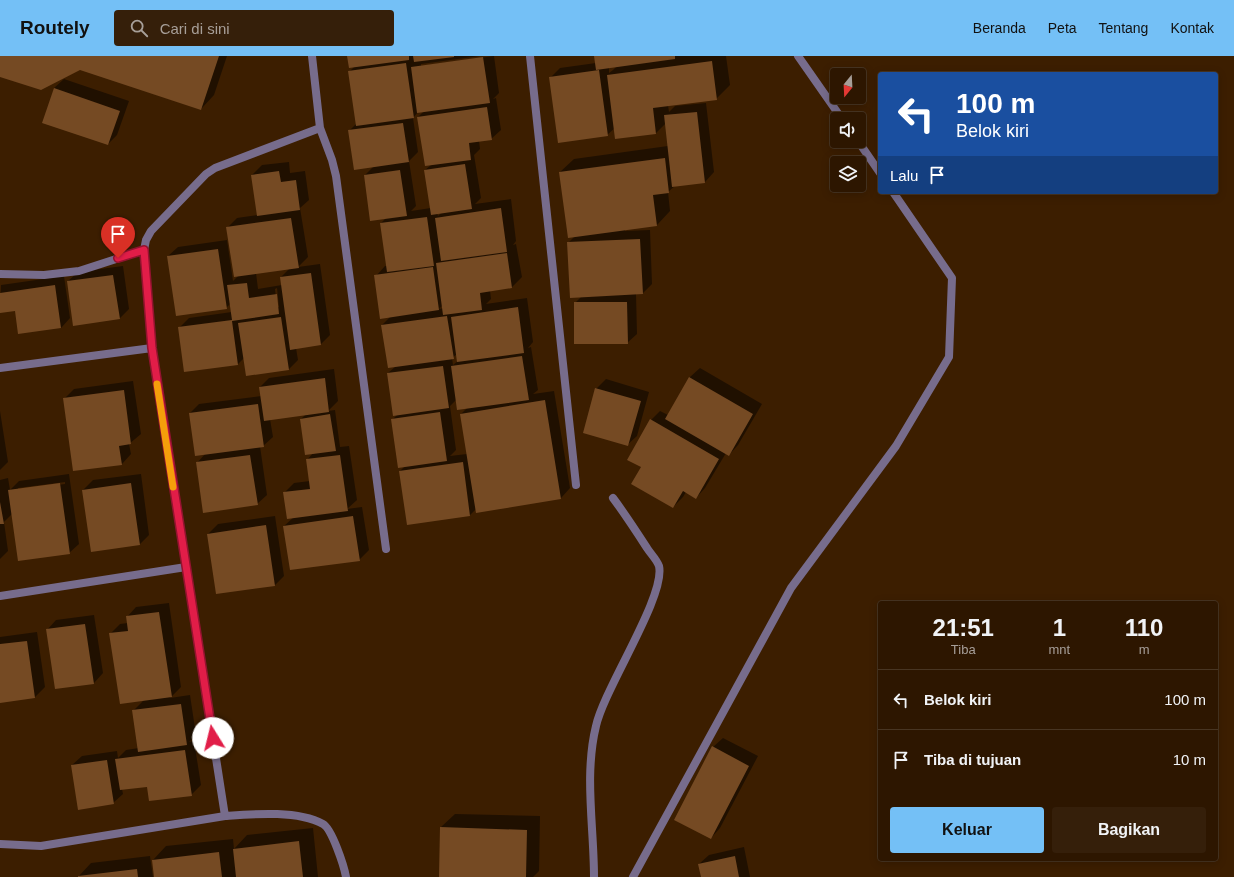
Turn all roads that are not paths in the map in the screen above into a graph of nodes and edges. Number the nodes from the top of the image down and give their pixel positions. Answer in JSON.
{"nodes":[{"id":1,"x":312,"y":56,"type":"edge"},
{"id":2,"x":530,"y":56,"type":"edge"},
{"id":3,"x":798,"y":56,"type":"edge"},
{"id":4,"x":837,"y":112,"type":"edge"},
{"id":5,"x":320,"y":128,"type":"junction"},
{"id":6,"x":863,"y":148,"type":"edge"},
{"id":7,"x":878,"y":170,"type":"edge"},
{"id":8,"x":894,"y":194,"type":"edge"},
{"id":9,"x":144,"y":250,"type":"junction"},
{"id":10,"x":0,"y":274,"type":"edge"},
{"id":11,"x":152,"y":348,"type":"junction"},
{"id":12,"x":0,"y":368,"type":"edge"},
{"id":13,"x":576,"y":485,"type":"dead end"},
{"id":14,"x":613,"y":498,"type":"dead end"},
{"id":15,"x":386,"y":549,"type":"dead end"},
{"id":16,"x":186,"y":567,"type":"junction"},
{"id":17,"x":0,"y":596,"type":"edge"},
{"id":18,"x":225,"y":816,"type":"junction"},
{"id":19,"x":0,"y":844,"type":"edge"},
{"id":20,"x":346,"y":877,"type":"edge"},
{"id":21,"x":594,"y":877,"type":"edge"},
{"id":22,"x":633,"y":877,"type":"edge"}],
"edges":[{"from":1,"to":5,"type":"street"},
{"from":2,"to":13,"type":"street"},
{"from":3,"to":4,"type":"street"},
{"from":5,"to":9,"type":"street"},
{"from":5,"to":15,"type":"street"},
{"from":6,"to":7,"type":"street"},
{"from":8,"to":22,"type":"street"},
{"from":9,"to":10,"type":"street"},
{"from":9,"to":11,"type":"street"},
{"from":11,"to":12,"type":"street"},
{"from":11,"to":16,"type":"street"},
{"from":14,"to":21,"type":"street"},
{"from":16,"to":17,"type":"street"},
{"from":16,"to":18,"type":"street"},
{"from":18,"to":19,"type":"street"},
{"from":18,"to":20,"type":"street"}]}
